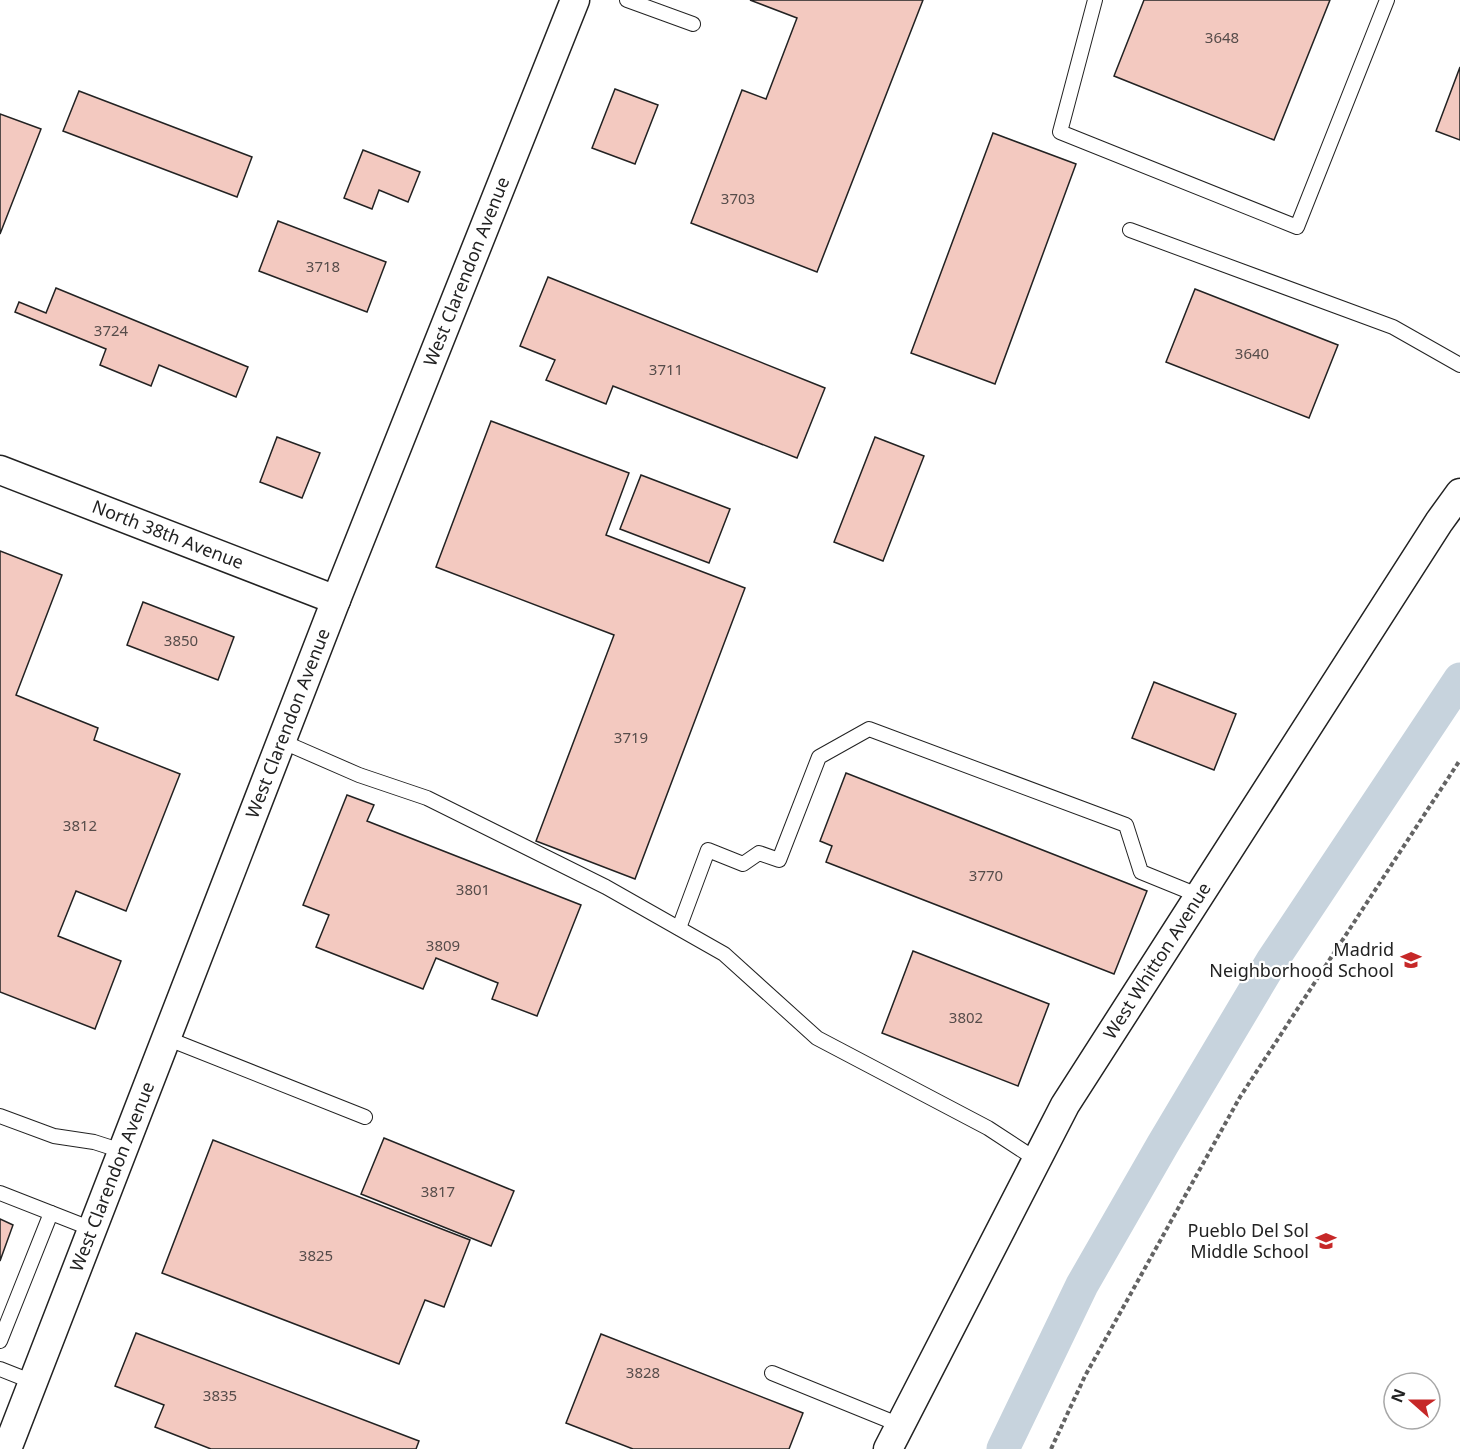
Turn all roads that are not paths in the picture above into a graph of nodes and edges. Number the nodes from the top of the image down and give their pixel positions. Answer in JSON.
{"nodes":[{"id":1,"x":575,"y":0,"type":"edge"},
{"id":2,"x":627,"y":0,"type":"edge"},
{"id":3,"x":1095,"y":0,"type":"edge"},
{"id":4,"x":1387,"y":0,"type":"edge"},
{"id":5,"x":693,"y":24,"type":"dead end"},
{"id":6,"x":1130,"y":230,"type":"dead end"},
{"id":7,"x":1460,"y":365,"type":"edge"},
{"id":8,"x":0,"y":470,"type":"edge"},
{"id":9,"x":1460,"y":493,"type":"edge"},
{"id":10,"x":336,"y":600,"type":"junction"},
{"id":11,"x":281,"y":741,"type":"junction"},
{"id":12,"x":1200,"y":896,"type":"junction"},
{"id":13,"x":679,"y":928,"type":"junction"},
{"id":14,"x":166,"y":1038,"type":"junction"},
{"id":15,"x":0,"y":1116,"type":"edge"},
{"id":16,"x":365,"y":1117,"type":"dead end"},
{"id":17,"x":122,"y":1151,"type":"junction"},
{"id":18,"x":1037,"y":1160,"type":"junction"},
{"id":19,"x":0,"y":1193,"type":"edge"},
{"id":20,"x":51,"y":1213,"type":"junction"},
{"id":21,"x":92,"y":1229,"type":"junction"},
{"id":22,"x":0,"y":1341,"type":"edge"},
{"id":23,"x":0,"y":1369,"type":"edge"},
{"id":24,"x":772,"y":1373,"type":"dead end"},
{"id":25,"x":33,"y":1382,"type":"junction"},
{"id":26,"x":894,"y":1437,"type":"edge"},
{"id":27,"x":7,"y":1449,"type":"edge"}],
"edges":[{"from":1,"to":10,"type":"street","name":"West Clarendon Avenue"},
{"from":2,"to":5,"type":"lane"},
{"from":3,"to":4,"type":"lane"},
{"from":6,"to":7,"type":"lane"},
{"from":8,"to":10,"type":"street","name":"North 38th Avenue"},
{"from":9,"to":12,"type":"street","name":"West Whitton Avenue"},
{"from":10,"to":11,"type":"street","name":"West Clarendon Avenue"},
{"from":11,"to":13,"type":"lane"},
{"from":11,"to":14,"type":"street","name":"West Clarendon Avenue"},
{"from":12,"to":13,"type":"lane"},
{"from":12,"to":18,"type":"street","name":"West Whitton Avenue"},
{"from":13,"to":18,"type":"lane"},
{"from":14,"to":16,"type":"lane"},
{"from":14,"to":17,"type":"street","name":"West Clarendon Avenue"},
{"from":15,"to":17,"type":"lane"},
{"from":17,"to":21,"type":"street","name":"West Clarendon Avenue"},
{"from":18,"to":26,"type":"street","name":"West Whitton Avenue"},
{"from":19,"to":20,"type":"lane"},
{"from":20,"to":21,"type":"lane"},
{"from":20,"to":22,"type":"lane"},
{"from":21,"to":25,"type":"street","name":"West Clarendon Avenue"},
{"from":23,"to":25,"type":"lane"},
{"from":24,"to":26,"type":"lane"},
{"from":25,"to":27,"type":"street","name":"West Clarendon Avenue"}]}
